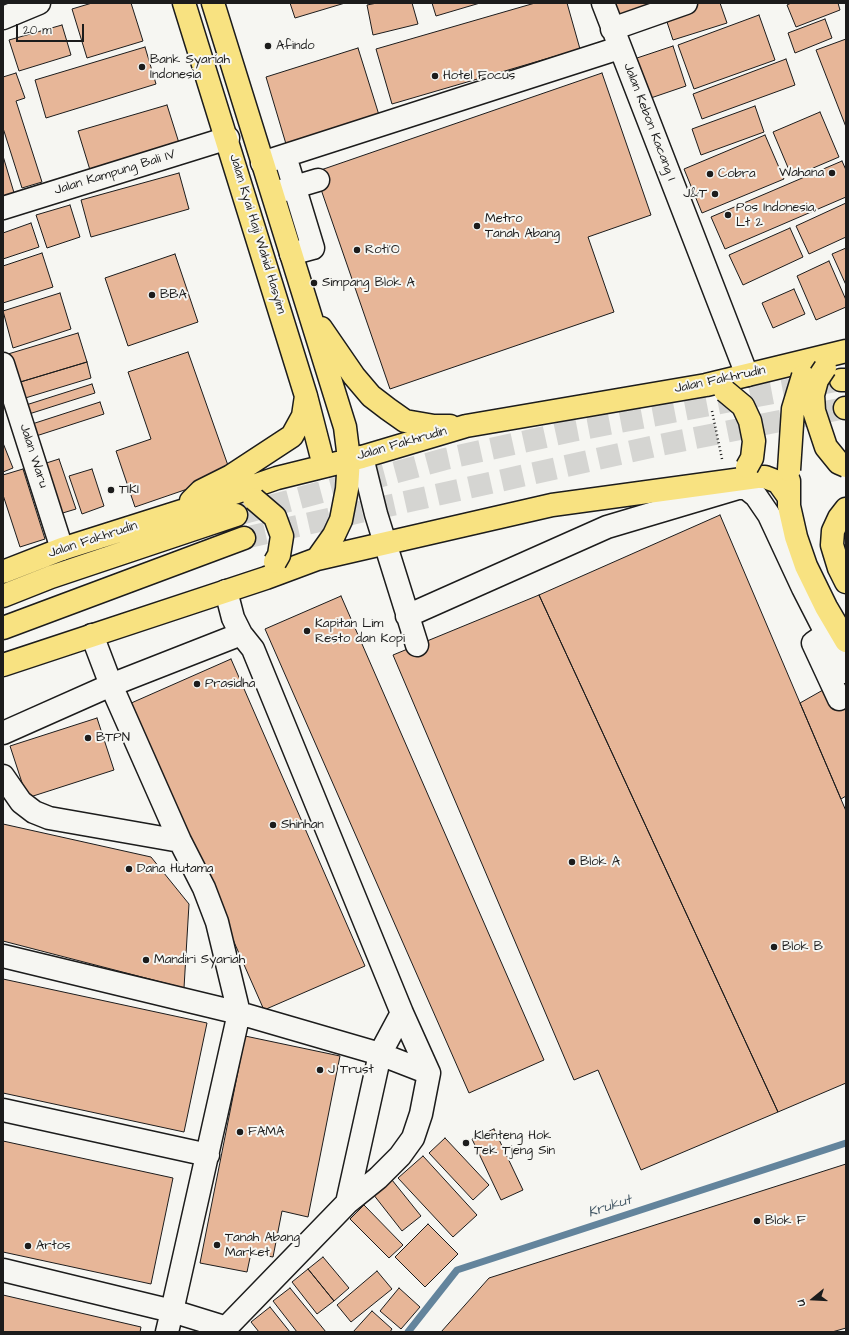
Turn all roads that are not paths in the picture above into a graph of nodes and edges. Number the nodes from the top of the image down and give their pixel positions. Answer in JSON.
{"nodes":[{"id":1,"x":39,"y":3,"type":"edge"},
{"id":2,"x":184,"y":3,"type":"edge"},
{"id":3,"x":213,"y":3,"type":"edge"},
{"id":4,"x":603,"y":3,"type":"edge"},
{"id":5,"x":686,"y":3,"type":"edge"},
{"id":6,"x":3,"y":18,"type":"edge"},
{"id":7,"x":616,"y":38,"type":"junction"},
{"id":8,"x":228,"y":138,"type":"junction"},
{"id":9,"x":286,"y":156,"type":"junction"},
{"id":10,"x":262,"y":163,"type":"junction"},
{"id":11,"x":318,"y":180,"type":"dead end"},
{"id":12,"x":295,"y":186,"type":"junction"},
{"id":13,"x":272,"y":194,"type":"junction"},
{"id":14,"x":3,"y":208,"type":"edge"},
{"id":15,"x":291,"y":254,"type":"junction"},
{"id":16,"x":308,"y":309,"type":"junction"},
{"id":17,"x":3,"y":364,"type":"edge"},
{"id":18,"x":830,"y":367,"type":"edge"},
{"id":19,"x":748,"y":375,"type":"junction"},
{"id":20,"x":716,"y":386,"type":"junction"},
{"id":21,"x":306,"y":396,"type":"junction"},
{"id":22,"x":466,"y":426,"type":"junction"},
{"id":23,"x":355,"y":458,"type":"junction"},
{"id":24,"x":324,"y":466,"type":"junction"},
{"id":25,"x":846,"y":466,"type":"edge"},
{"id":26,"x":737,"y":476,"type":"junction"},
{"id":27,"x":248,"y":495,"type":"junction"},
{"id":28,"x":788,"y":496,"type":"junction"},
{"id":29,"x":600,"y":499,"type":"junction"},
{"id":30,"x":846,"y":509,"type":"edge"},
{"id":31,"x":185,"y":510,"type":"junction"},
{"id":32,"x":236,"y":515,"type":"tunnel mouth"},
{"id":33,"x":606,"y":527,"type":"junction"},
{"id":34,"x":244,"y":538,"type":"tunnel mouth"},
{"id":35,"x":385,"y":542,"type":"junction"},
{"id":36,"x":62,"y":549,"type":"junction"},
{"id":37,"x":317,"y":559,"type":"junction"},
{"id":38,"x":271,"y":570,"type":"junction"},
{"id":39,"x":3,"y":572,"type":"edge"},
{"id":40,"x":846,"y":582,"type":"edge"},
{"id":41,"x":226,"y":591,"type":"junction"},
{"id":42,"x":3,"y":596,"type":"edge"},
{"id":43,"x":407,"y":616,"type":"junction"},
{"id":44,"x":3,"y":628,"type":"edge"},
{"id":45,"x":241,"y":634,"type":"junction"},
{"id":46,"x":92,"y":635,"type":"junction"},
{"id":47,"x":835,"y":637,"type":"edge"},
{"id":48,"x":417,"y":645,"type":"dead end"},
{"id":49,"x":3,"y":665,"type":"edge"},
{"id":50,"x":846,"y":672,"type":"edge"},
{"id":51,"x":111,"y":685,"type":"junction"},
{"id":52,"x":839,"y":699,"type":"dead end"},
{"id":53,"x":3,"y":733,"type":"edge"},
{"id":54,"x":3,"y":776,"type":"edge"},
{"id":55,"x":180,"y":841,"type":"junction"},
{"id":56,"x":3,"y":956,"type":"edge"},
{"id":57,"x":239,"y":1013,"type":"junction"},
{"id":58,"x":402,"y":1013,"type":"junction"},
{"id":59,"x":380,"y":1054,"type":"junction"},
{"id":60,"x":429,"y":1073,"type":"junction"},
{"id":61,"x":3,"y":1110,"type":"edge"},
{"id":62,"x":208,"y":1155,"type":"junction"},
{"id":63,"x":346,"y":1203,"type":"junction"},
{"id":64,"x":341,"y":1227,"type":"dead end"},
{"id":65,"x":3,"y":1270,"type":"edge"},
{"id":66,"x":172,"y":1311,"type":"junction"},
{"id":67,"x":229,"y":1331,"type":"edge"},
{"id":68,"x":167,"y":1332,"type":"edge"}],
"edges":[{"from":1,"to":6,"type":"street"},
{"from":2,"to":8,"type":"main road","name":"Jalan Kyai Haji Wahid Hasyim"},
{"from":3,"to":10,"type":"main road","name":"Jalan Kyai Haji Wahid Hasyim"},
{"from":4,"to":7,"type":"street","name":"Jalan Kebon Kacang I"},
{"from":5,"to":7,"type":"street"},
{"from":7,"to":9,"type":"street"},
{"from":7,"to":19,"type":"street","name":"Jalan Kebon Kacang I"},
{"from":8,"to":14,"type":"street","name":"Jalan Kampung Bali IV"},
{"from":8,"to":21,"type":"main road","name":"Jalan Kyai Haji Wahid Hasyim"},
{"from":9,"to":10,"type":"street"},
{"from":9,"to":12,"type":"street"},
{"from":10,"to":13,"type":"main road","name":"Jalan Kyai Haji Wahid Hasyim"},
{"from":11,"to":12,"type":"street"},
{"from":12,"to":13,"type":"street"},
{"from":12,"to":15,"type":"street"},
{"from":13,"to":15,"type":"main road","name":"Jalan Kyai Haji Wahid Hasyim"},
{"from":15,"to":16,"type":"main road","name":"Jalan Kyai Haji Wahid Hasyim"},
{"from":16,"to":22,"type":"main road"},
{"from":16,"to":23,"type":"main road","name":"Jalan Kyai Haji Wahid Hasyim"},
{"from":17,"to":36,"type":"street","name":"Jalan Waru"},
{"from":18,"to":19,"type":"main road","name":"Jalan Fakhrudin"},
{"from":18,"to":25,"type":"main road","bridge":true},
{"from":18,"to":28,"type":"main road","bridge":true},
{"from":19,"to":20,"type":"main road","name":"Jalan Fakhrudin"},
{"from":20,"to":22,"type":"main road","name":"Jalan Fakhrudin"},
{"from":20,"to":26,"type":"main road","bridge":true},
{"from":21,"to":24,"type":"main road","name":"Jalan Kyai Haji Wahid Hasyim"},
{"from":21,"to":31,"type":"main road"},
{"from":22,"to":23,"type":"main road","name":"Jalan Fakhrudin"},
{"from":23,"to":24,"type":"main road","name":"Jalan Fakhrudin"},
{"from":23,"to":35,"type":"street"},
{"from":23,"to":37,"type":"main road","name":"Jalan Kyai Haji Wahid Hasyim"},
{"from":24,"to":27,"type":"main road","name":"Jalan Fakhrudin"},
{"from":26,"to":28,"type":"main road"},
{"from":26,"to":29,"type":"main road"},
{"from":27,"to":31,"type":"main road","name":"Jalan Fakhrudin"},
{"from":27,"to":38,"type":"main road","bridge":true},
{"from":28,"to":47,"type":"main road"},
{"from":29,"to":33,"type":"street"},
{"from":29,"to":35,"type":"main road"},
{"from":30,"to":40,"type":"main road"},
{"from":31,"to":36,"type":"main road","name":"Jalan Fakhrudin"},
{"from":32,"to":42,"type":"main road","name":"Jalan Fakhrudin"},
{"from":33,"to":43,"type":"street"},
{"from":33,"to":47,"type":"street"},
{"from":34,"to":44,"type":"main road"},
{"from":35,"to":37,"type":"main road"},
{"from":35,"to":43,"type":"street"},
{"from":36,"to":39,"type":"main road","name":"Jalan Fakhrudin"},
{"from":37,"to":38,"type":"main road"},
{"from":38,"to":41,"type":"main road"},
{"from":41,"to":45,"type":"street"},
{"from":41,"to":46,"type":"main road"},
{"from":43,"to":48,"type":"street"},
{"from":45,"to":51,"type":"street"},
{"from":45,"to":58,"type":"street"},
{"from":46,"to":49,"type":"main road"},
{"from":46,"to":51,"type":"street"},
{"from":47,"to":50,"type":"street"},
{"from":47,"to":52,"type":"street"},
{"from":51,"to":53,"type":"street"},
{"from":51,"to":55,"type":"street"},
{"from":54,"to":55,"type":"street"},
{"from":55,"to":57,"type":"street"},
{"from":56,"to":57,"type":"street"},
{"from":57,"to":59,"type":"street"},
{"from":57,"to":62,"type":"street"},
{"from":58,"to":59,"type":"street"},
{"from":58,"to":60,"type":"street"},
{"from":59,"to":60,"type":"street"},
{"from":59,"to":63,"type":"street"},
{"from":60,"to":63,"type":"street"},
{"from":61,"to":62,"type":"street"},
{"from":62,"to":66,"type":"street"},
{"from":63,"to":67,"type":"street"},
{"from":64,"to":67,"type":"street"},
{"from":65,"to":66,"type":"street"},
{"from":66,"to":67,"type":"street"},
{"from":66,"to":68,"type":"street"}]}
